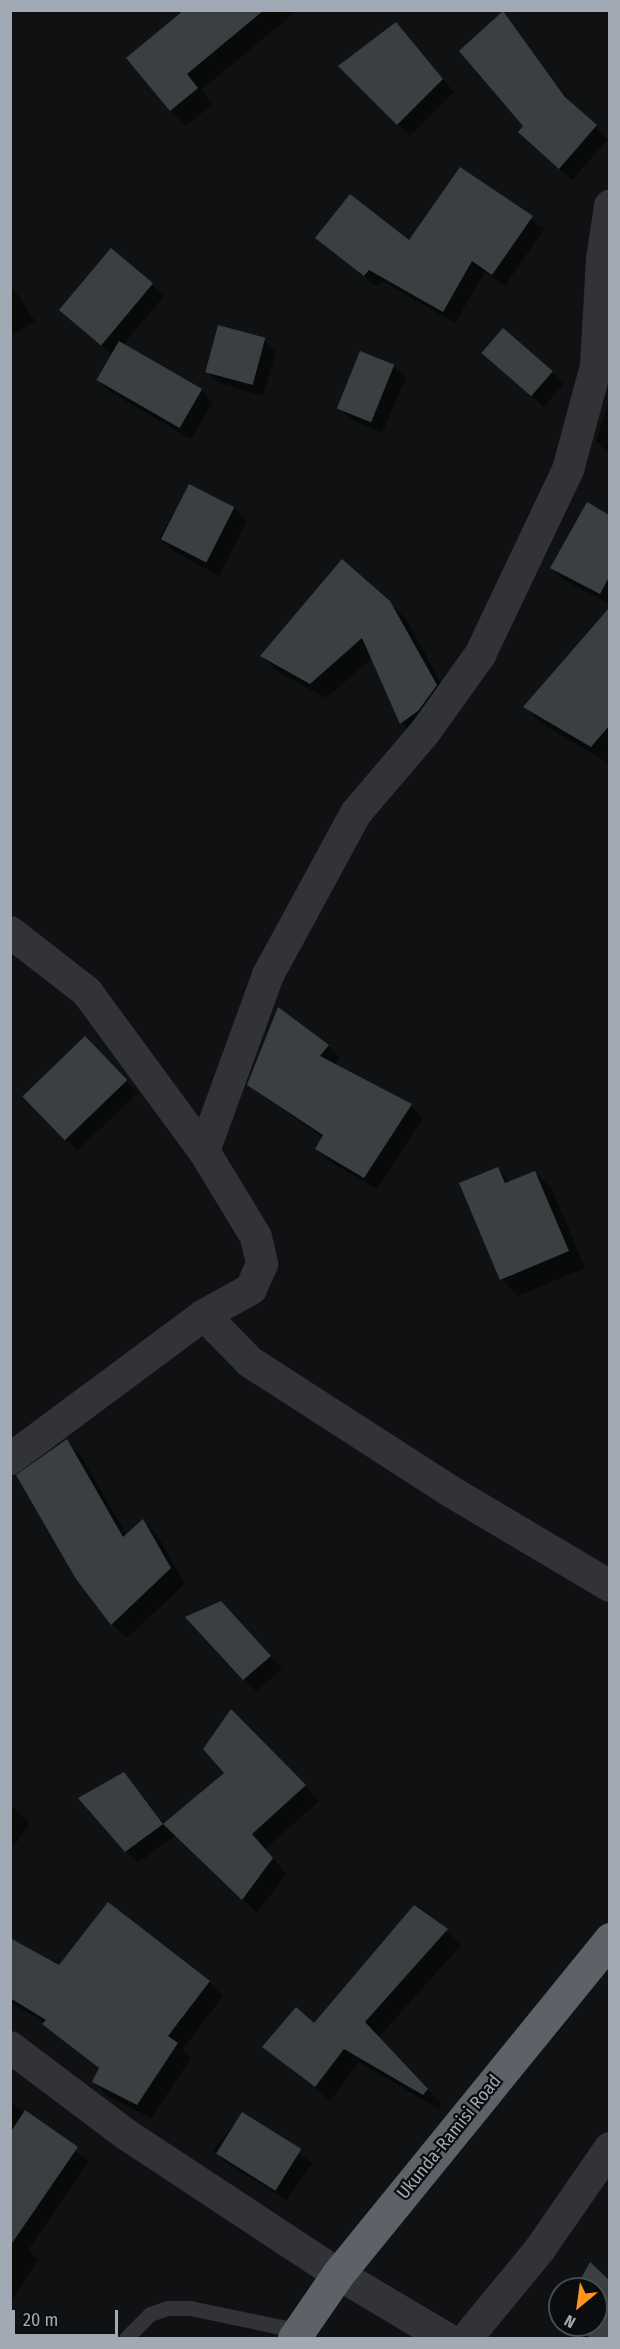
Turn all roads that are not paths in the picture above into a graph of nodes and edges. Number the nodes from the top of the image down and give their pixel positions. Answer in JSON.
{"nodes":[{"id":1,"x":609,"y":206,"type":"edge"},
{"id":2,"x":10,"y":932,"type":"edge"},
{"id":3,"x":204,"y":1151,"type":"junction"},
{"id":4,"x":204,"y":1315,"type":"junction"},
{"id":5,"x":10,"y":1459,"type":"edge"},
{"id":6,"x":609,"y":1586,"type":"edge"},
{"id":7,"x":609,"y":1939,"type":"edge"},
{"id":8,"x":10,"y":2047,"type":"edge"},
{"id":9,"x":609,"y":2148,"type":"edge"},
{"id":10,"x":338,"y":2274,"type":"junction"},
{"id":11,"x":297,"y":2335,"type":"edge"},
{"id":12,"x":126,"y":2338,"type":"edge"},
{"id":13,"x":446,"y":2338,"type":"edge"},
{"id":14,"x":466,"y":2338,"type":"edge"}],
"edges":[{"from":1,"to":3,"type":"street"},
{"from":2,"to":3,"type":"street"},
{"from":3,"to":4,"type":"street"},
{"from":4,"to":5,"type":"street"},
{"from":4,"to":6,"type":"street"},
{"from":7,"to":10,"type":"highway","name":"Ukunda-Ramisi Road"},
{"from":8,"to":10,"type":"street"},
{"from":9,"to":14,"type":"street"},
{"from":10,"to":11,"type":"highway","name":"Ukunda-Ramisi Road"},
{"from":10,"to":13,"type":"street"},
{"from":11,"to":12,"type":"lane"}]}
